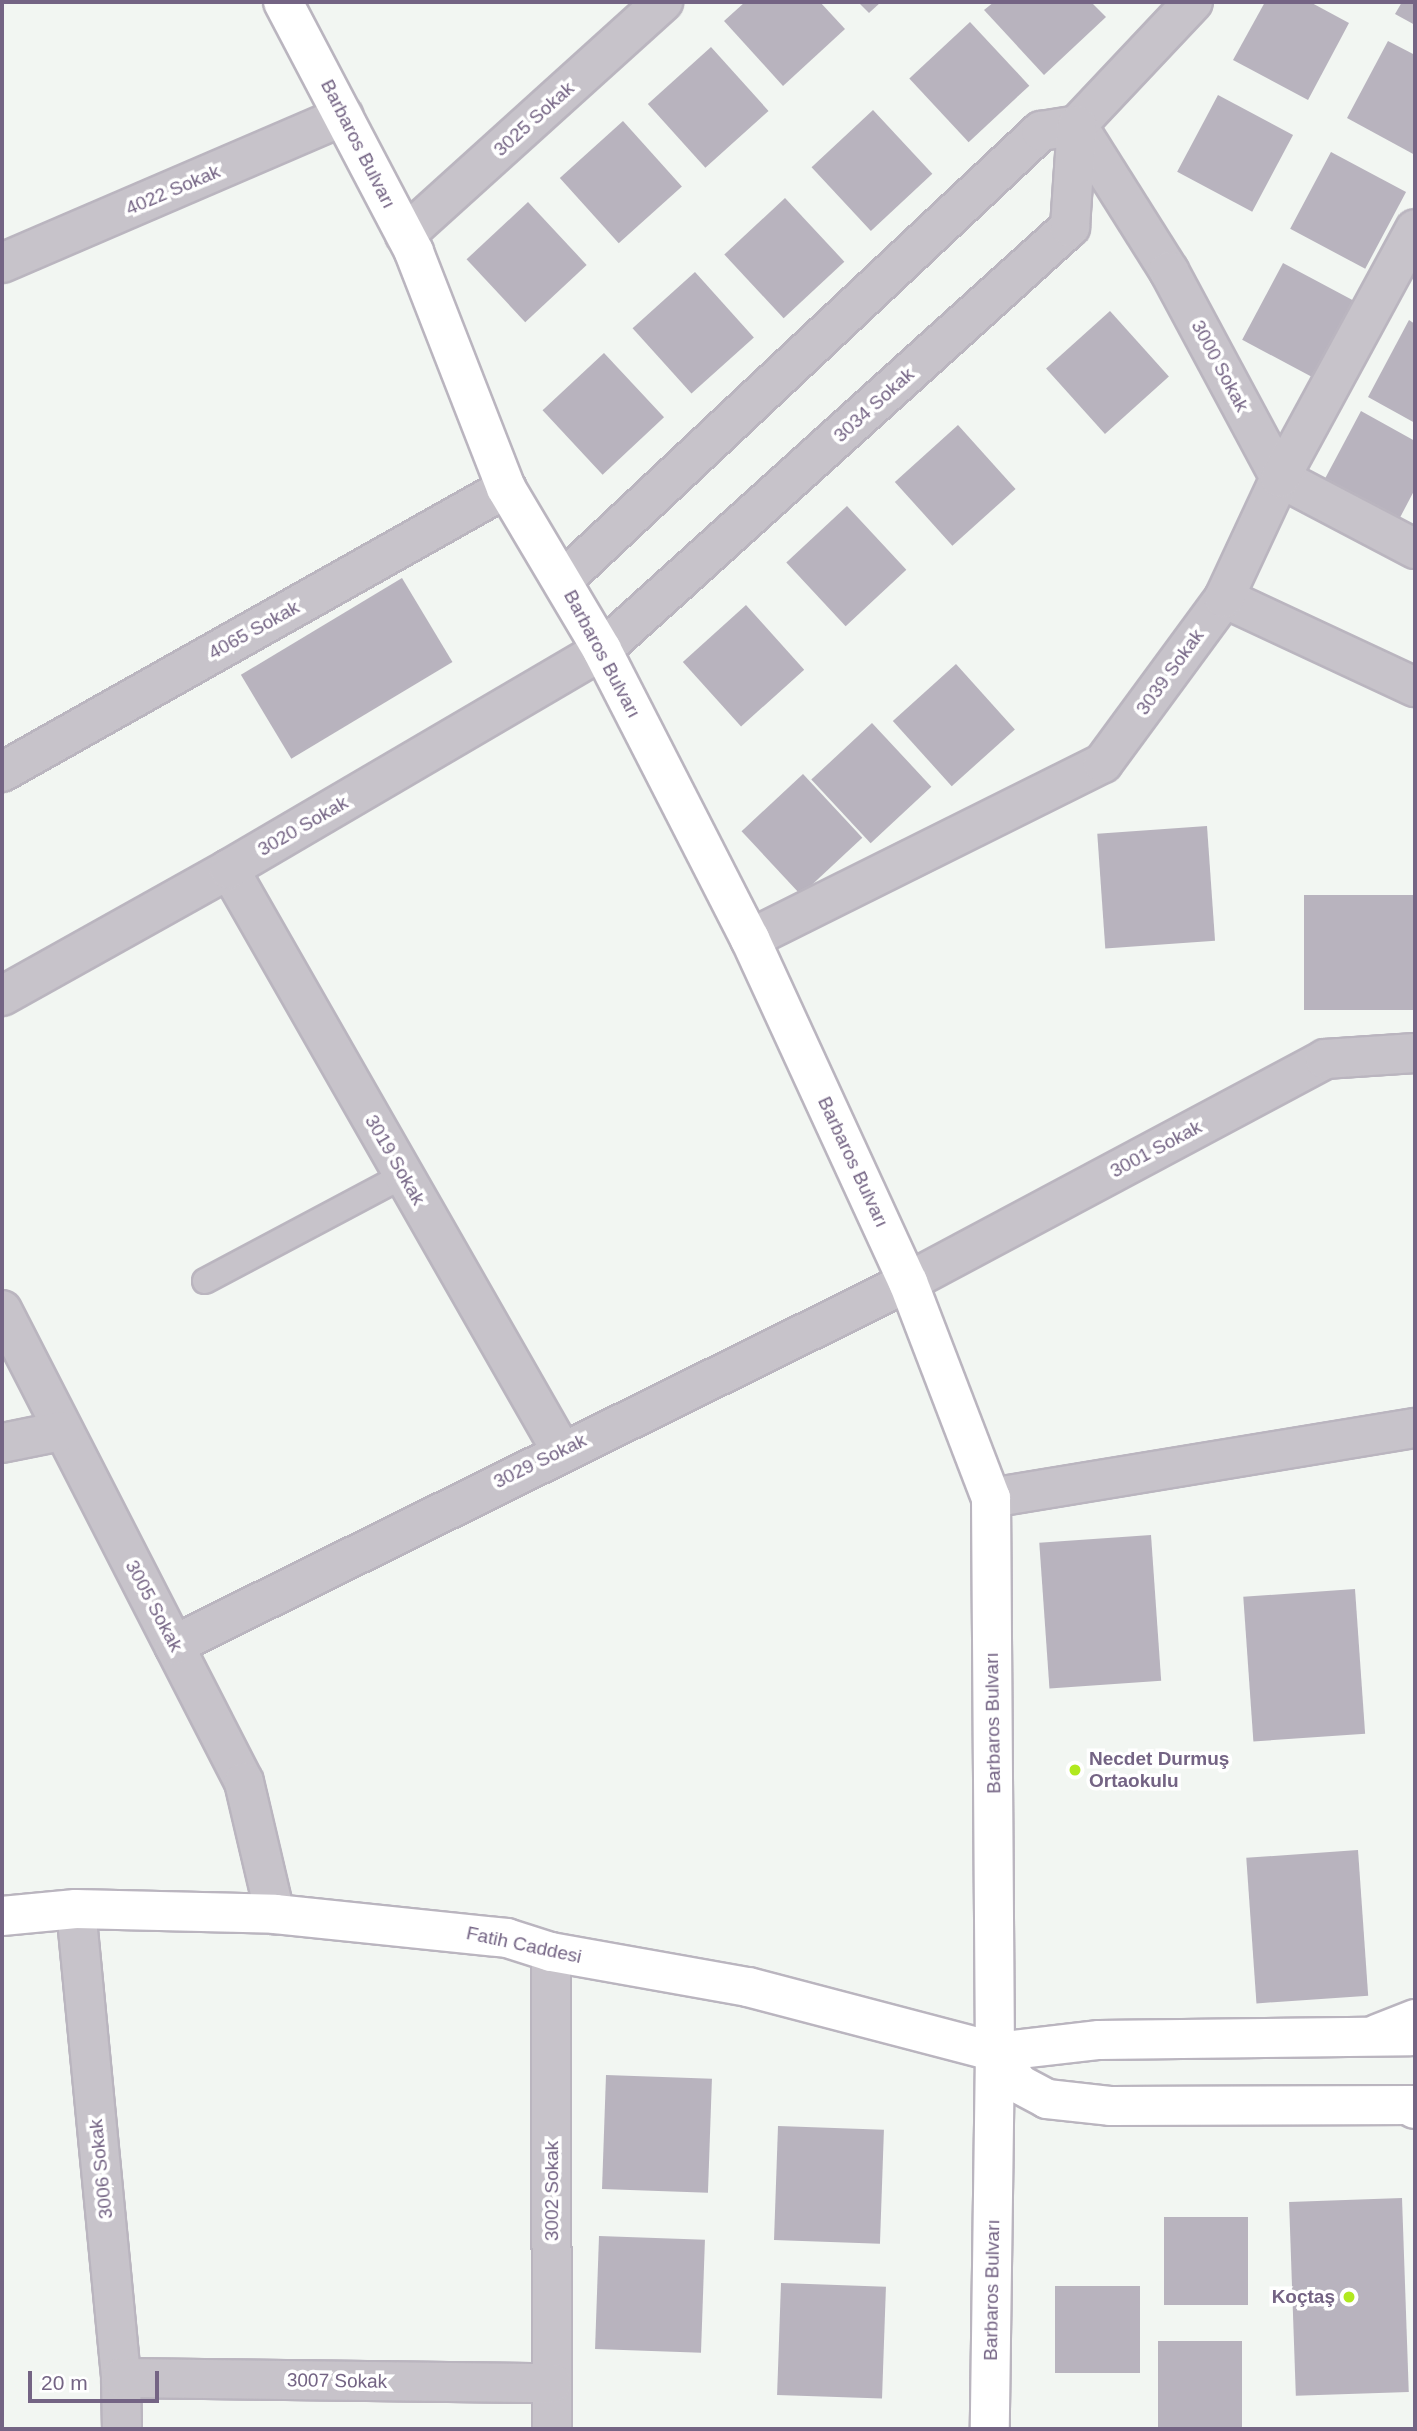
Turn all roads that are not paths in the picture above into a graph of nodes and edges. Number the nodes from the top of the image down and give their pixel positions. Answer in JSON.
{"nodes":[{"id":1,"x":283,"y":2,"type":"edge"},
{"id":2,"x":663,"y":2,"type":"edge"},
{"id":3,"x":1193,"y":2,"type":"edge"},
{"id":4,"x":344,"y":116,"type":"junction"},
{"id":5,"x":1077,"y":125,"type":"junction"},
{"id":6,"x":1415,"y":229,"type":"edge"},
{"id":7,"x":405,"y":235,"type":"junction"},
{"id":8,"x":2,"y":264,"type":"edge"},
{"id":9,"x":1280,"y":478,"type":"junction"},
{"id":10,"x":506,"y":488,"type":"junction"},
{"id":11,"x":1415,"y":549,"type":"edge"},
{"id":12,"x":563,"y":580,"type":"junction"},
{"id":13,"x":1224,"y":598,"type":"junction"},
{"id":14,"x":602,"y":650,"type":"junction"},
{"id":15,"x":1415,"y":687,"type":"edge"},
{"id":16,"x":2,"y":772,"type":"edge"},
{"id":17,"x":229,"y":869,"type":"junction"},
{"id":18,"x":750,"y":939,"type":"junction"},
{"id":19,"x":2,"y":996,"type":"edge"},
{"id":20,"x":1415,"y":1053,"type":"edge"},
{"id":21,"x":404,"y":1175,"type":"junction"},
{"id":22,"x":205,"y":1281,"type":"dead end"},
{"id":23,"x":908,"y":1282,"type":"junction"},
{"id":24,"x":2,"y":1310,"type":"edge"},
{"id":25,"x":1415,"y":1428,"type":"edge"},
{"id":26,"x":61,"y":1431,"type":"junction"},
{"id":27,"x":2,"y":1443,"type":"edge"},
{"id":28,"x":561,"y":1450,"type":"junction"},
{"id":29,"x":991,"y":1498,"type":"junction"},
{"id":30,"x":174,"y":1645,"type":"junction"},
{"id":31,"x":76,"y":1909,"type":"junction"},
{"id":32,"x":275,"y":1914,"type":"junction"},
{"id":33,"x":2,"y":1916,"type":"edge"},
{"id":34,"x":551,"y":1952,"type":"junction"},
{"id":35,"x":1415,"y":2018,"type":"edge"},
{"id":36,"x":1377,"y":2034,"type":"junction"},
{"id":37,"x":1415,"y":2036,"type":"edge"},
{"id":38,"x":995,"y":2052,"type":"junction"},
{"id":39,"x":1413,"y":2106,"type":"edge"},
{"id":40,"x":121,"y":2378,"type":"junction"},
{"id":41,"x":552,"y":2383,"type":"junction"},
{"id":42,"x":122,"y":2429,"type":"edge"},
{"id":43,"x":552,"y":2429,"type":"edge"},
{"id":44,"x":990,"y":2429,"type":"edge"}],
"edges":[{"from":1,"to":4,"type":"street","name":"Barbaros Bulvarı"},
{"from":2,"to":7,"type":"street","name":"3025 Sokak"},
{"from":3,"to":5,"type":"street"},
{"from":4,"to":7,"type":"street","name":"Barbaros Bulvarı"},
{"from":4,"to":8,"type":"street","name":"4022 Sokak"},
{"from":5,"to":9,"type":"street","name":"3000 Sokak"},
{"from":5,"to":12,"type":"street"},
{"from":5,"to":14,"type":"street","name":"3034 Sokak"},
{"from":6,"to":9,"type":"street","name":"3039 Sokak"},
{"from":7,"to":10,"type":"street","name":"Barbaros Bulvarı"},
{"from":9,"to":11,"type":"street"},
{"from":9,"to":13,"type":"street","name":"3039 Sokak"},
{"from":10,"to":12,"type":"street","name":"Barbaros Bulvarı"},
{"from":10,"to":16,"type":"street","name":"4065 Sokak"},
{"from":12,"to":14,"type":"street","name":"Barbaros Bulvarı"},
{"from":13,"to":15,"type":"street"},
{"from":13,"to":18,"type":"street","name":"3039 Sokak"},
{"from":14,"to":17,"type":"street","name":"3020 Sokak"},
{"from":14,"to":18,"type":"street","name":"Barbaros Bulvarı"},
{"from":17,"to":19,"type":"street","name":"3020 Sokak"},
{"from":17,"to":21,"type":"street","name":"3019 Sokak"},
{"from":18,"to":23,"type":"street","name":"Barbaros Bulvarı"},
{"from":20,"to":23,"type":"street","name":"3001 Sokak"},
{"from":21,"to":22,"type":"lane"},
{"from":21,"to":28,"type":"street","name":"3019 Sokak"},
{"from":23,"to":28,"type":"street","name":"3029 Sokak"},
{"from":23,"to":29,"type":"street","name":"Barbaros Bulvarı"},
{"from":24,"to":26,"type":"street","name":"3005 Sokak"},
{"from":25,"to":29,"type":"street"},
{"from":26,"to":27,"type":"street"},
{"from":26,"to":30,"type":"street","name":"3005 Sokak"},
{"from":28,"to":30,"type":"street","name":"3029 Sokak"},
{"from":29,"to":38,"type":"street","name":"Barbaros Bulvarı"},
{"from":30,"to":32,"type":"street","name":"3005 Sokak"},
{"from":31,"to":32,"type":"street","name":"Fatih Caddesi"},
{"from":31,"to":33,"type":"street","name":"Fatih Caddesi"},
{"from":31,"to":40,"type":"street","name":"3006 Sokak"},
{"from":32,"to":34,"type":"street","name":"Fatih Caddesi"},
{"from":34,"to":38,"type":"street","name":"Fatih Caddesi"},
{"from":34,"to":41,"type":"street","name":"3002 Sokak"},
{"from":35,"to":36,"type":"street"},
{"from":36,"to":37,"type":"street"},
{"from":36,"to":38,"type":"street"},
{"from":38,"to":39,"type":"street"},
{"from":38,"to":44,"type":"street","name":"Barbaros Bulvarı"},
{"from":40,"to":41,"type":"street","name":"3007 Sokak"},
{"from":40,"to":42,"type":"street","name":"3006 Sokak"},
{"from":41,"to":43,"type":"street","name":"3002 Sokak"}]}
